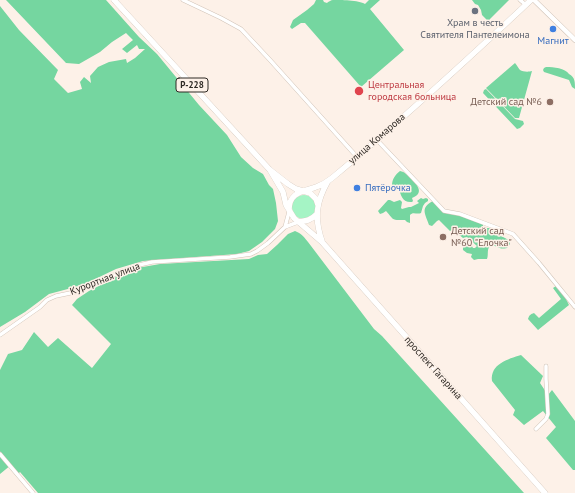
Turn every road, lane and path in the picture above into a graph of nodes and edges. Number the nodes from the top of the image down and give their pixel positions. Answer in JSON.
{"nodes":[{"id":1,"x":114,"y":0,"type":"edge"},
{"id":2,"x":183,"y":0,"type":"edge"},
{"id":3,"x":520,"y":0,"type":"edge"},
{"id":4,"x":533,"y":0,"type":"edge"},
{"id":5,"x":526,"y":5,"type":"junction"},
{"id":6,"x":575,"y":40,"type":"edge"},
{"id":7,"x":377,"y":140,"type":"junction"},
{"id":8,"x":356,"y":157,"type":"junction"},
{"id":9,"x":270,"y":170,"type":"junction"},
{"id":10,"x":328,"y":181,"type":"junction"},
{"id":11,"x":302,"y":191,"type":"junction"},
{"id":12,"x":318,"y":205,"type":"junction"},
{"id":13,"x":289,"y":212,"type":"junction"},
{"id":14,"x":317,"y":214,"type":"junction"},
{"id":15,"x":298,"y":222,"type":"junction"},
{"id":16,"x":285,"y":227,"type":"junction"},
{"id":17,"x":322,"y":242,"type":"junction"},
{"id":18,"x":575,"y":307,"type":"edge"},
{"id":19,"x":0,"y":335,"type":"edge"},
{"id":20,"x":546,"y":366,"type":"dead end"},
{"id":21,"x":536,"y":428,"type":"dead end"},
{"id":22,"x":0,"y":454,"type":"edge"},
{"id":23,"x":34,"y":493,"type":"edge"},
{"id":24,"x":545,"y":493,"type":"edge"}],
"edges":[{"from":1,"to":9,"type":"main road","number":"Р-228"},
{"from":2,"to":8,"type":"street"},
{"from":3,"to":5,"type":"street"},
{"from":4,"to":5,"type":"main road","name":"улица Комарова"},
{"from":4,"to":6,"type":"street"},
{"from":5,"to":7,"type":"main road","name":"улица Комарова"},
{"from":7,"to":8,"type":"main road","name":"улица Комарова"},
{"from":7,"to":18,"type":"street"},
{"from":8,"to":10,"type":"main road","name":"улица Комарова"},
{"from":9,"to":11,"type":"main road","number":"Р-228"},
{"from":9,"to":13,"type":"main road","number":"Р-228"},
{"from":10,"to":11,"type":"main road"},
{"from":10,"to":12,"type":"main road"},
{"from":11,"to":12,"type":"main road","number":"Р-228"},
{"from":11,"to":13,"type":"main road"},
{"from":12,"to":14,"type":"main road"},
{"from":13,"to":15,"type":"main road","number":"Р-228"},
{"from":13,"to":16,"type":"street"},
{"from":14,"to":15,"type":"main road"},
{"from":14,"to":17,"type":"main road","name":"проспект Гагарина"},
{"from":15,"to":16,"type":"street","name":"Курортная улица"},
{"from":15,"to":17,"type":"main road","name":"проспект Гагарина"},
{"from":16,"to":19,"type":"street","name":"Курортная улица"},
{"from":17,"to":24,"type":"main road","name":"проспект Гагарина"},
{"from":20,"to":21,"type":"street"},
{"from":22,"to":23,"type":"street"}]}
